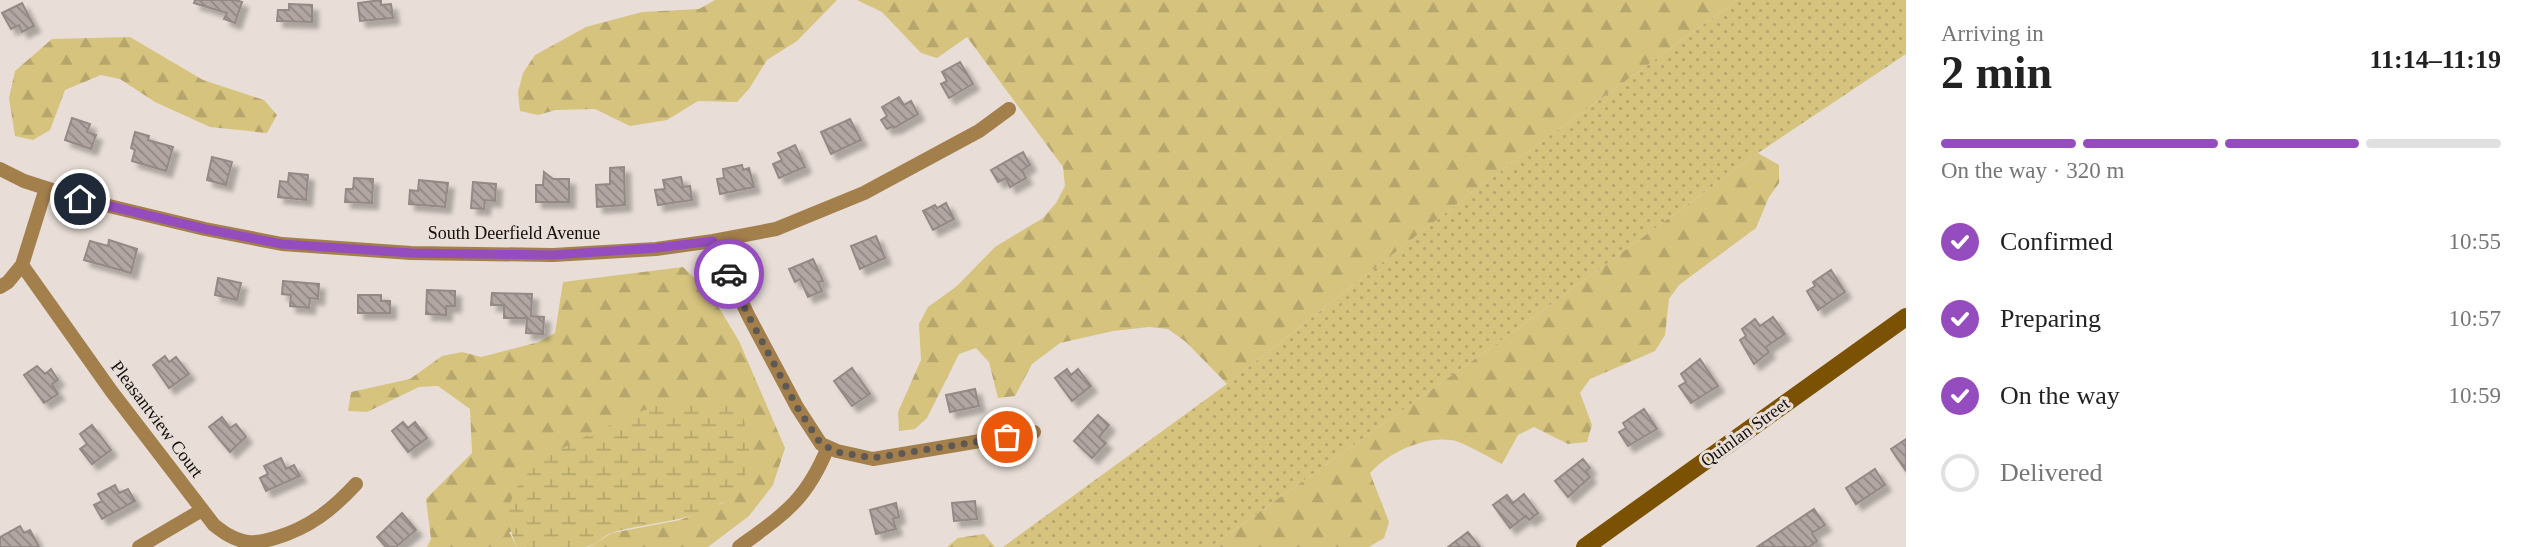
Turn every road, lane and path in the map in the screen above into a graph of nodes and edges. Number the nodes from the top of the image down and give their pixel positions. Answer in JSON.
{"nodes":[{"id":1,"x":1009,"y":109,"type":"dead end"},
{"id":2,"x":0,"y":169,"type":"edge"},
{"id":3,"x":46,"y":188,"type":"junction"},
{"id":4,"x":713,"y":241,"type":"junction"},
{"id":5,"x":22,"y":265,"type":"junction"},
{"id":6,"x":0,"y":287,"type":"edge"},
{"id":7,"x":1906,"y":317,"type":"edge"},
{"id":8,"x":1034,"y":432,"type":"dead end"},
{"id":9,"x":828,"y":447,"type":"junction"},
{"id":10,"x":356,"y":484,"type":"dead end"},
{"id":11,"x":202,"y":510,"type":"junction"},
{"id":12,"x":139,"y":547,"type":"edge"},
{"id":13,"x":739,"y":547,"type":"edge"},
{"id":14,"x":1584,"y":547,"type":"edge"}],
"edges":[{"from":1,"to":4,"type":"street","name":"South Deerfield Avenue"},
{"from":2,"to":3,"type":"street","name":"South Deerfield Avenue"},
{"from":3,"to":4,"type":"street","name":"South Deerfield Avenue"},
{"from":3,"to":5,"type":"street"},
{"from":4,"to":9,"type":"street"},
{"from":5,"to":6,"type":"street"},
{"from":5,"to":11,"type":"street","name":"Pleasantview Court"},
{"from":7,"to":14,"type":"street","name":"Quinlan Street"},
{"from":8,"to":9,"type":"street"},
{"from":9,"to":13,"type":"street"},
{"from":10,"to":11,"type":"street","name":"Pleasantview Court"},
{"from":11,"to":12,"type":"street"}]}
